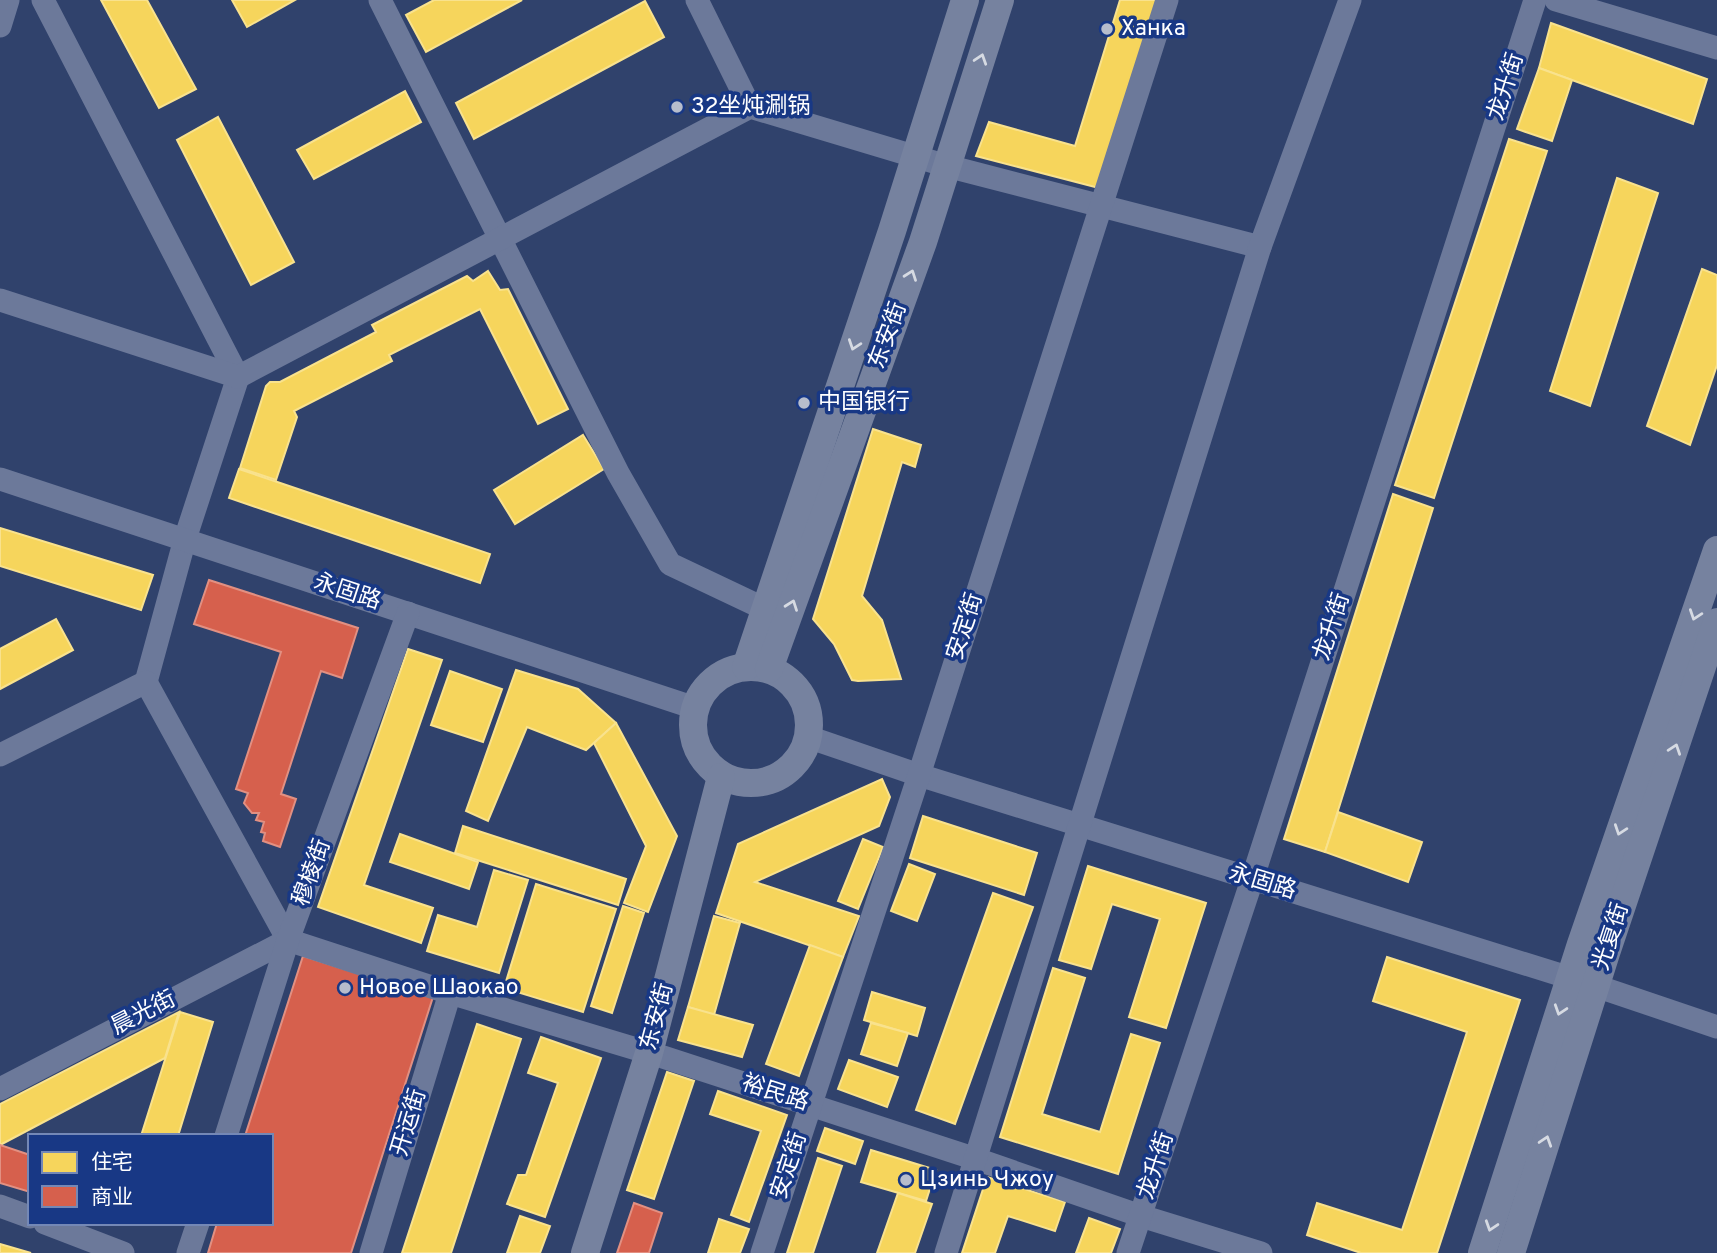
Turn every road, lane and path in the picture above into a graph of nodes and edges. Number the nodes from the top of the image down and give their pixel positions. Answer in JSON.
{"nodes":[{"id":1,"x":8,"y":0,"type":"edge"},
{"id":2,"x":43,"y":0,"type":"edge"},
{"id":3,"x":380,"y":0,"type":"edge"},
{"id":4,"x":697,"y":0,"type":"edge"},
{"id":5,"x":965,"y":0,"type":"edge"},
{"id":6,"x":1000,"y":0,"type":"edge"},
{"id":7,"x":1167,"y":0,"type":"edge"},
{"id":8,"x":1350,"y":0,"type":"edge"},
{"id":9,"x":1535,"y":0,"type":"edge"},
{"id":10,"x":1556,"y":0,"type":"edge"},
{"id":11,"x":0,"y":26,"type":"edge"},
{"id":12,"x":1717,"y":48,"type":"edge"},
{"id":13,"x":750,"y":107,"type":"junction"},
{"id":14,"x":916,"y":156,"type":"junction"},
{"id":15,"x":947,"y":166,"type":"junction"},
{"id":16,"x":1101,"y":206,"type":"junction"},
{"id":17,"x":500,"y":239,"type":"junction"},
{"id":18,"x":1260,"y":247,"type":"junction"},
{"id":19,"x":0,"y":300,"type":"edge"},
{"id":20,"x":239,"y":377,"type":"junction"},
{"id":21,"x":0,"y":479,"type":"edge"},
{"id":22,"x":184,"y":540,"type":"junction"},
{"id":23,"x":1717,"y":550,"type":"edge"},
{"id":24,"x":765,"y":609,"type":"junction"},
{"id":25,"x":408,"y":613,"type":"junction"},
{"id":26,"x":1717,"y":622,"type":"edge"},
{"id":27,"x":757,"y":668,"type":"junction"},
{"id":28,"x":146,"y":682,"type":"junction"},
{"id":29,"x":695,"y":708,"type":"junction"},
{"id":30,"x":808,"y":737,"type":"junction"},
{"id":31,"x":0,"y":755,"type":"edge"},
{"id":32,"x":919,"y":775,"type":"junction"},
{"id":33,"x":730,"y":779,"type":"junction"},
{"id":34,"x":1080,"y":826,"type":"junction"},
{"id":35,"x":1252,"y":880,"type":"junction"},
{"id":36,"x":288,"y":940,"type":"junction"},
{"id":37,"x":1583,"y":982,"type":"junction"},
{"id":38,"x":450,"y":993,"type":"junction"},
{"id":39,"x":1717,"y":1027,"type":"edge"},
{"id":40,"x":656,"y":1055,"type":"junction"},
{"id":41,"x":0,"y":1088,"type":"edge"},
{"id":42,"x":809,"y":1105,"type":"junction"},
{"id":43,"x":227,"y":1134,"type":"edge"},
{"id":44,"x":976,"y":1159,"type":"junction"},
{"id":45,"x":0,"y":1206,"type":"edge"},
{"id":46,"x":28,"y":1216,"type":"edge"},
{"id":47,"x":1140,"y":1216,"type":"junction"},
{"id":48,"x":50,"y":1225,"type":"edge"},
{"id":49,"x":197,"y":1225,"type":"edge"},
{"id":50,"x":122,"y":1253,"type":"edge"},
{"id":51,"x":188,"y":1253,"type":"edge"},
{"id":52,"x":371,"y":1253,"type":"edge"},
{"id":53,"x":585,"y":1253,"type":"edge"},
{"id":54,"x":600,"y":1253,"type":"edge"},
{"id":55,"x":762,"y":1253,"type":"edge"},
{"id":56,"x":946,"y":1253,"type":"edge"},
{"id":57,"x":1128,"y":1253,"type":"edge"},
{"id":58,"x":1261,"y":1253,"type":"edge"},
{"id":59,"x":1482,"y":1253,"type":"edge"},
{"id":60,"x":1511,"y":1253,"type":"edge"}],
"edges":[{"from":1,"to":11,"type":"street"},
{"from":2,"to":20,"type":"street"},
{"from":3,"to":17,"type":"street"},
{"from":4,"to":13,"type":"street"},
{"from":5,"to":14,"type":"main road","name":"东安街"},
{"from":15,"to":6,"type":"main road","name":"东安街","one_way":true},
{"from":7,"to":16,"type":"street","name":"安定街"},
{"from":8,"to":18,"type":"street"},
{"from":9,"to":35,"type":"street","name":"龙升街"},
{"from":10,"to":12,"type":"street"},
{"from":13,"to":14,"type":"street"},
{"from":13,"to":17,"type":"street"},
{"from":14,"to":15,"type":"street"},
{"from":14,"to":24,"type":"main road","name":"东安街","one_way":true},
{"from":15,"to":16,"type":"street"},
{"from":27,"to":15,"type":"main road","name":"东安街","one_way":true},
{"from":16,"to":18,"type":"street"},
{"from":16,"to":32,"type":"street","name":"安定街"},
{"from":17,"to":20,"type":"street"},
{"from":17,"to":24,"type":"street"},
{"from":18,"to":34,"type":"street"},
{"from":19,"to":20,"type":"street"},
{"from":20,"to":22,"type":"street"},
{"from":21,"to":22,"type":"street","name":"永固路"},
{"from":22,"to":25,"type":"street","name":"永固路"},
{"from":22,"to":28,"type":"street"},
{"from":23,"to":37,"type":"main road","name":"光复街","one_way":true},
{"from":24,"to":27,"type":"main road","name":"东安街"},
{"from":25,"to":29,"type":"street","name":"永固路"},
{"from":25,"to":36,"type":"street","name":"穆棱街"},
{"from":37,"to":26,"type":"main road","name":"光复街","one_way":true},
{"from":27,"to":29,"type":"main road"},
{"from":27,"to":30,"type":"main road"},
{"from":28,"to":31,"type":"street"},
{"from":28,"to":36,"type":"street"},
{"from":29,"to":33,"type":"main road"},
{"from":30,"to":32,"type":"street","name":"永固路"},
{"from":30,"to":33,"type":"main road"},
{"from":32,"to":34,"type":"street","name":"永固路"},
{"from":32,"to":42,"type":"street","name":"安定街"},
{"from":33,"to":40,"type":"main road","name":"东安街"},
{"from":34,"to":35,"type":"street","name":"永固路"},
{"from":34,"to":44,"type":"street"},
{"from":35,"to":37,"type":"street","name":"永固路"},
{"from":35,"to":47,"type":"street","name":"龙升街"},
{"from":36,"to":38,"type":"street","name":"裕民路"},
{"from":36,"to":41,"type":"street","name":"晨光街"},
{"from":36,"to":43,"type":"street","name":"穆棱街"},
{"from":37,"to":39,"type":"street","name":"永固路"},
{"from":37,"to":59,"type":"main road","name":"光复街","one_way":true},
{"from":60,"to":37,"type":"main road","name":"光复街","one_way":true},
{"from":38,"to":40,"type":"street","name":"裕民路"},
{"from":38,"to":52,"type":"street","name":"开运街"},
{"from":40,"to":42,"type":"street","name":"裕民路"},
{"from":40,"to":53,"type":"main road","name":"东安街"},
{"from":40,"to":54,"type":"main road","name":"东安街"},
{"from":42,"to":44,"type":"street","name":"裕民路"},
{"from":42,"to":55,"type":"street","name":"安定街"},
{"from":44,"to":47,"type":"street","name":"裕民路"},
{"from":44,"to":56,"type":"street"},
{"from":45,"to":46,"type":"street"},
{"from":47,"to":57,"type":"street","name":"龙升街"},
{"from":47,"to":58,"type":"street","name":"裕民路"},
{"from":48,"to":50,"type":"street"},
{"from":49,"to":51,"type":"street"}]}
